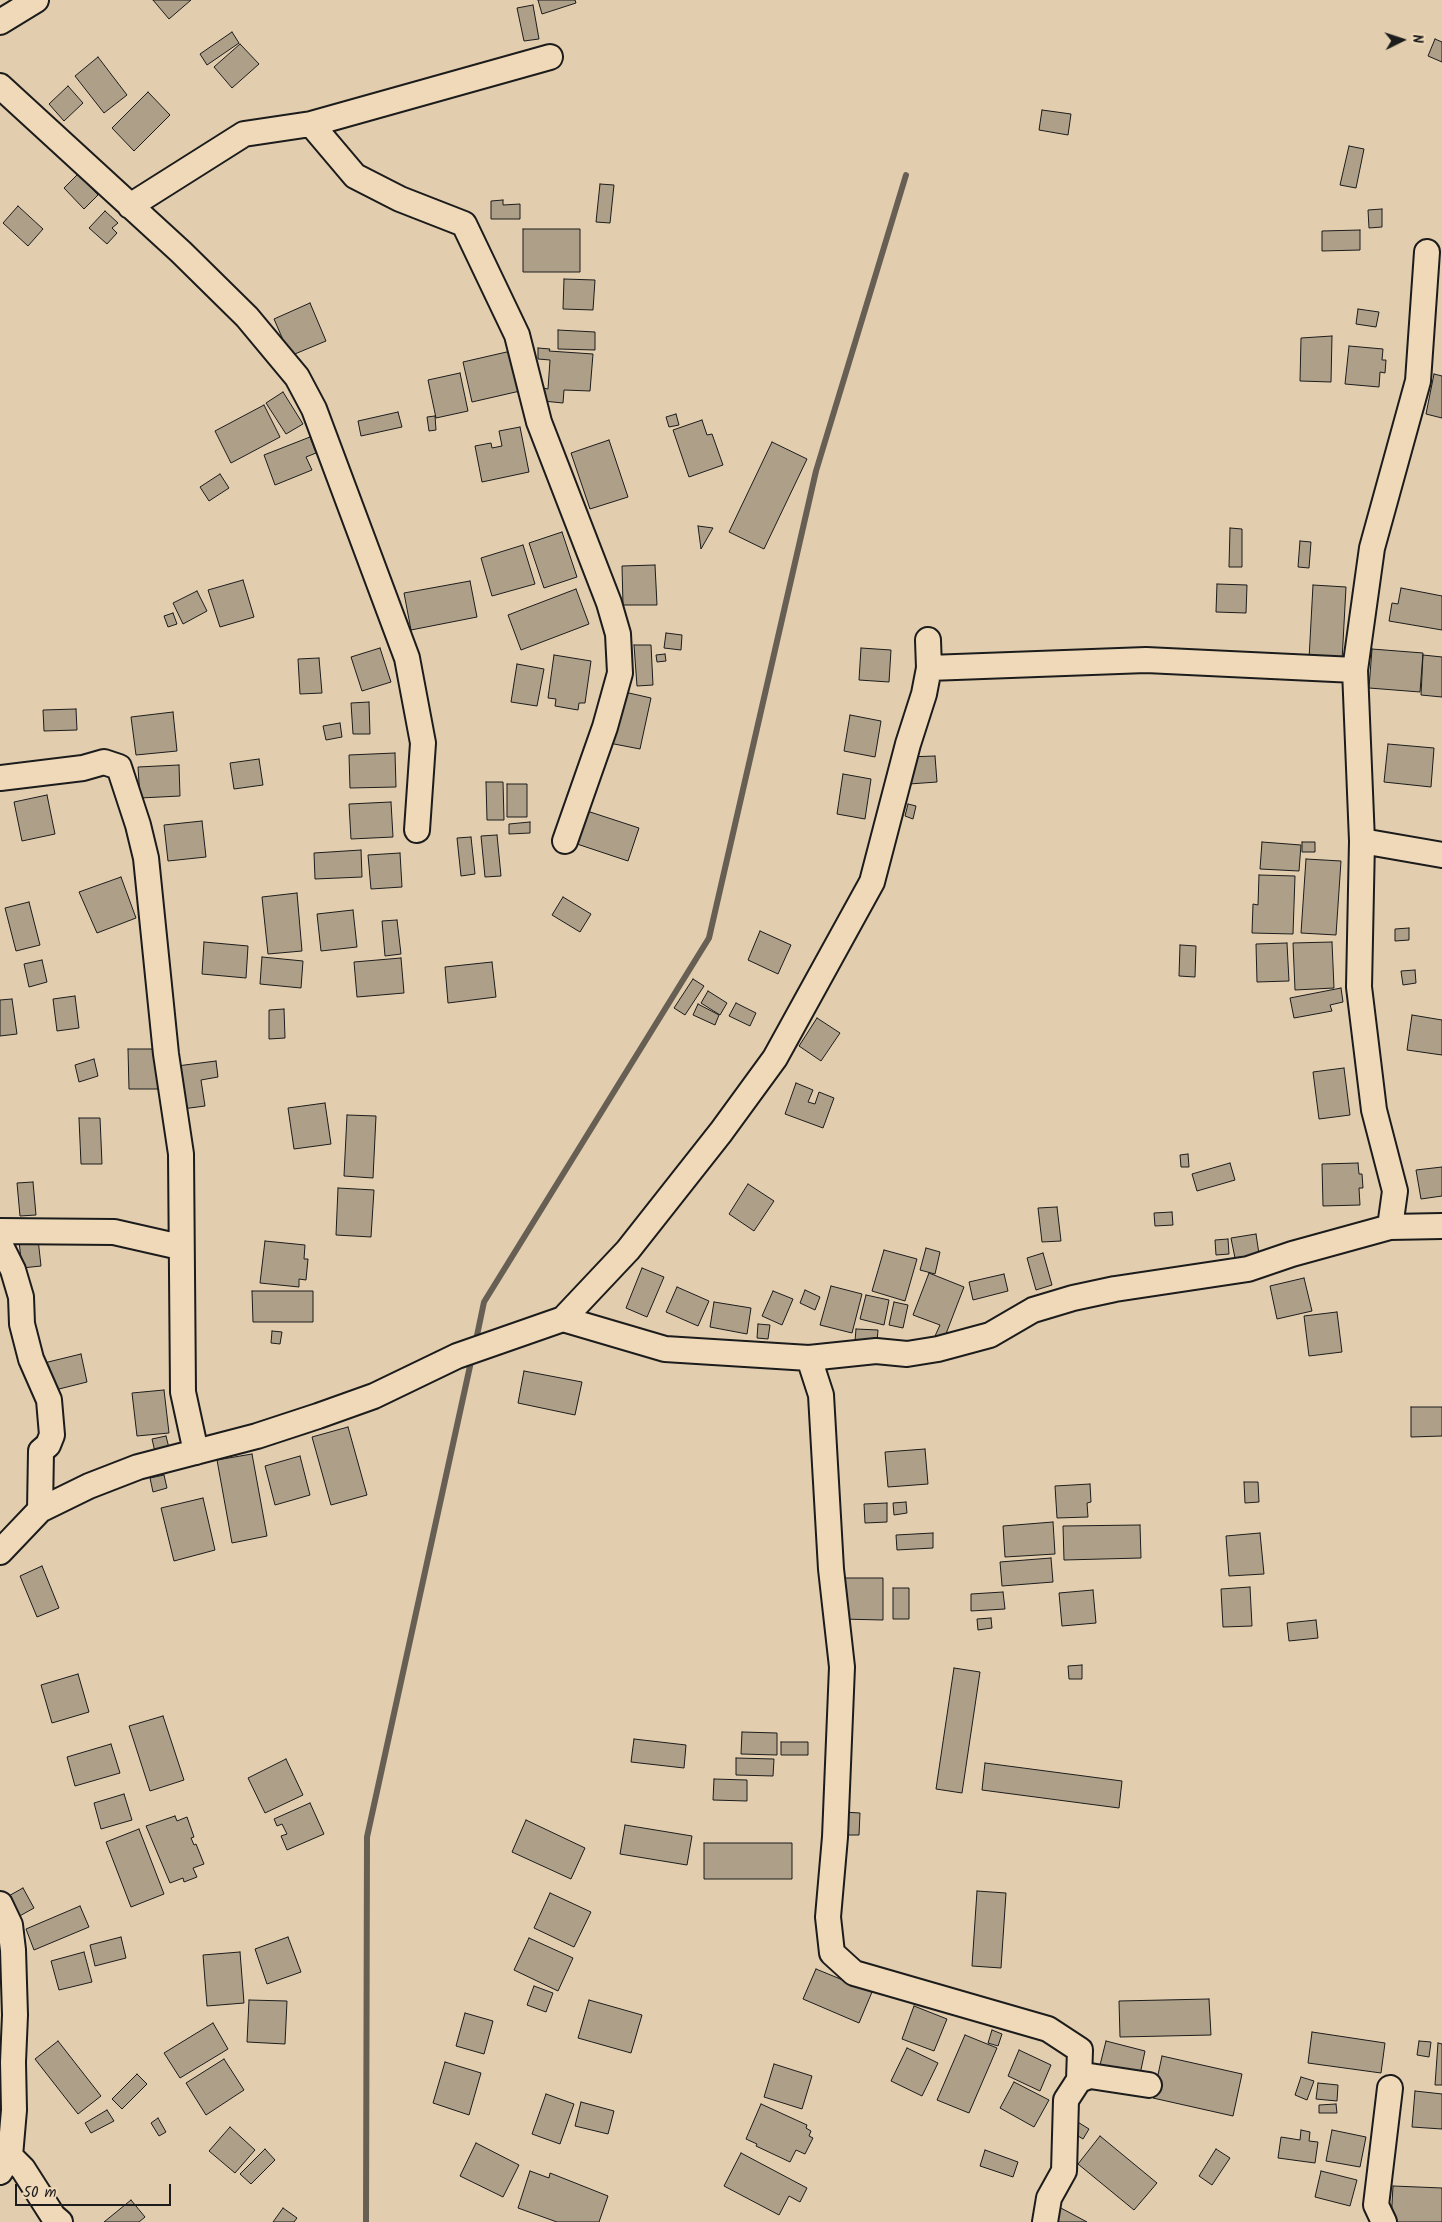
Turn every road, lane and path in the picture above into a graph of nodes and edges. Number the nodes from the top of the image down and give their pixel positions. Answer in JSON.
{"nodes":[{"id":1,"x":36,"y":0,"type":"edge"},
{"id":2,"x":0,"y":22,"type":"edge"},
{"id":3,"x":550,"y":58,"type":"dead end"},
{"id":4,"x":0,"y":86,"type":"edge"},
{"id":5,"x":311,"y":124,"type":"junction"},
{"id":6,"x":130,"y":206,"type":"junction"},
{"id":7,"x":1427,"y":252,"type":"dead end"},
{"id":8,"x":928,"y":640,"type":"dead end"},
{"id":9,"x":929,"y":668,"type":"junction"},
{"id":10,"x":1355,"y":670,"type":"junction"},
{"id":11,"x":0,"y":778,"type":"edge"},
{"id":12,"x":417,"y":830,"type":"dead end"},
{"id":13,"x":565,"y":841,"type":"dead end"},
{"id":14,"x":1362,"y":841,"type":"junction"},
{"id":15,"x":1442,"y":855,"type":"edge"},
{"id":16,"x":1442,"y":1226,"type":"edge"},
{"id":17,"x":1390,"y":1227,"type":"junction"},
{"id":18,"x":0,"y":1231,"type":"edge"},
{"id":19,"x":0,"y":1244,"type":"edge"},
{"id":20,"x":180,"y":1247,"type":"junction"},
{"id":21,"x":563,"y":1319,"type":"junction"},
{"id":22,"x":808,"y":1358,"type":"junction"},
{"id":23,"x":196,"y":1452,"type":"junction"},
{"id":24,"x":40,"y":1510,"type":"junction"},
{"id":25,"x":0,"y":1552,"type":"edge"},
{"id":26,"x":0,"y":1904,"type":"edge"},
{"id":27,"x":1079,"y":2080,"type":"junction"},
{"id":28,"x":1149,"y":2085,"type":"dead end"},
{"id":29,"x":1390,"y":2088,"type":"dead end"},
{"id":30,"x":5,"y":2164,"type":"edge"},
{"id":31,"x":60,"y":2222,"type":"edge"},
{"id":32,"x":1045,"y":2222,"type":"edge"},
{"id":33,"x":1384,"y":2222,"type":"edge"}],
"edges":[{"from":1,"to":2,"type":"street"},
{"from":3,"to":5,"type":"street"},
{"from":4,"to":6,"type":"street"},
{"from":5,"to":6,"type":"street"},
{"from":5,"to":13,"type":"street"},
{"from":6,"to":12,"type":"street"},
{"from":7,"to":10,"type":"street"},
{"from":8,"to":9,"type":"street"},
{"from":9,"to":10,"type":"street"},
{"from":9,"to":21,"type":"street"},
{"from":10,"to":14,"type":"street"},
{"from":11,"to":20,"type":"street"},
{"from":14,"to":15,"type":"street"},
{"from":14,"to":17,"type":"street"},
{"from":16,"to":17,"type":"street"},
{"from":17,"to":22,"type":"street"},
{"from":18,"to":20,"type":"street"},
{"from":19,"to":24,"type":"street"},
{"from":20,"to":23,"type":"street"},
{"from":21,"to":22,"type":"street"},
{"from":21,"to":23,"type":"street"},
{"from":22,"to":27,"type":"street"},
{"from":23,"to":24,"type":"street"},
{"from":24,"to":25,"type":"street"},
{"from":26,"to":30,"type":"street"},
{"from":27,"to":28,"type":"street"},
{"from":27,"to":32,"type":"street"},
{"from":29,"to":33,"type":"street"},
{"from":30,"to":31,"type":"street"}]}
